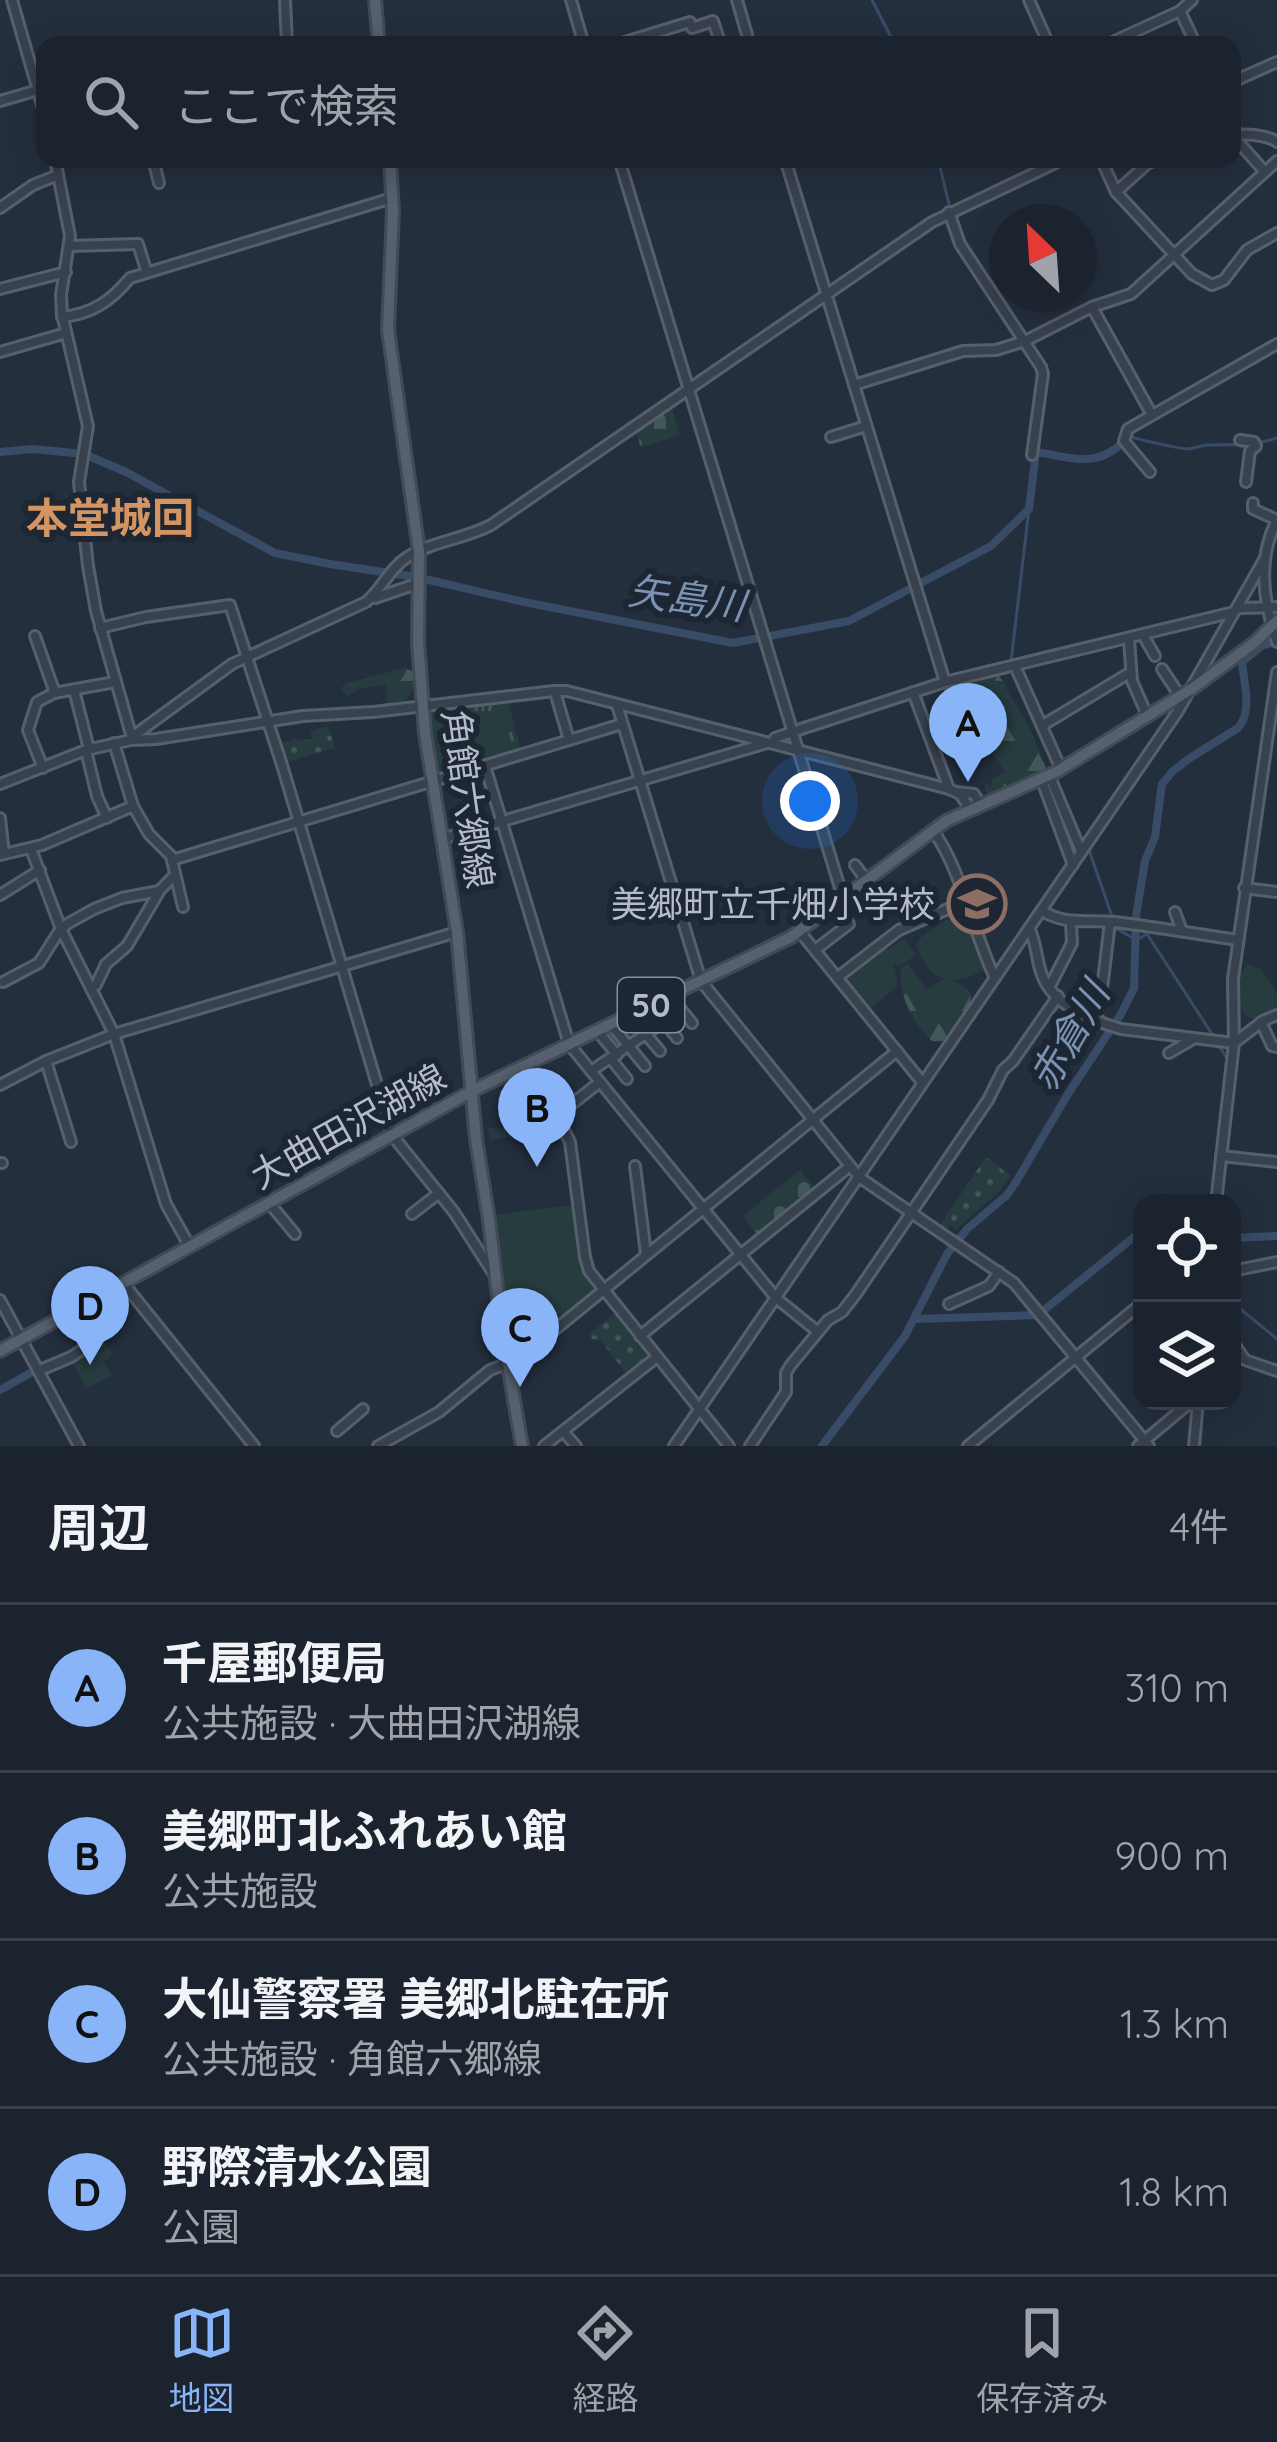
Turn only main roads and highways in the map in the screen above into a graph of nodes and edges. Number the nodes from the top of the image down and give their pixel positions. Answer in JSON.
{"nodes":[{"id":1,"x":375,"y":0,"type":"edge"},
{"id":2,"x":378,"y":36,"type":"edge"},
{"id":3,"x":390,"y":168,"type":"edge"},
{"id":4,"x":1276,"y":632,"type":"edge"},
{"id":5,"x":472,"y":1091,"type":"junction"},
{"id":6,"x":0,"y":1351,"type":"edge"},
{"id":7,"x":521,"y":1442,"type":"edge"}],
"edges":[{"from":1,"to":2,"type":"main road"},
{"from":3,"to":5,"type":"main road","name":"角館六郷線"},
{"from":4,"to":5,"type":"main road","name":"大曲田沢湖線","number":"50"},
{"from":5,"to":6,"type":"main road","name":"大曲田沢湖線","number":"50"},
{"from":5,"to":7,"type":"main road","name":"角館六郷線"}]}
